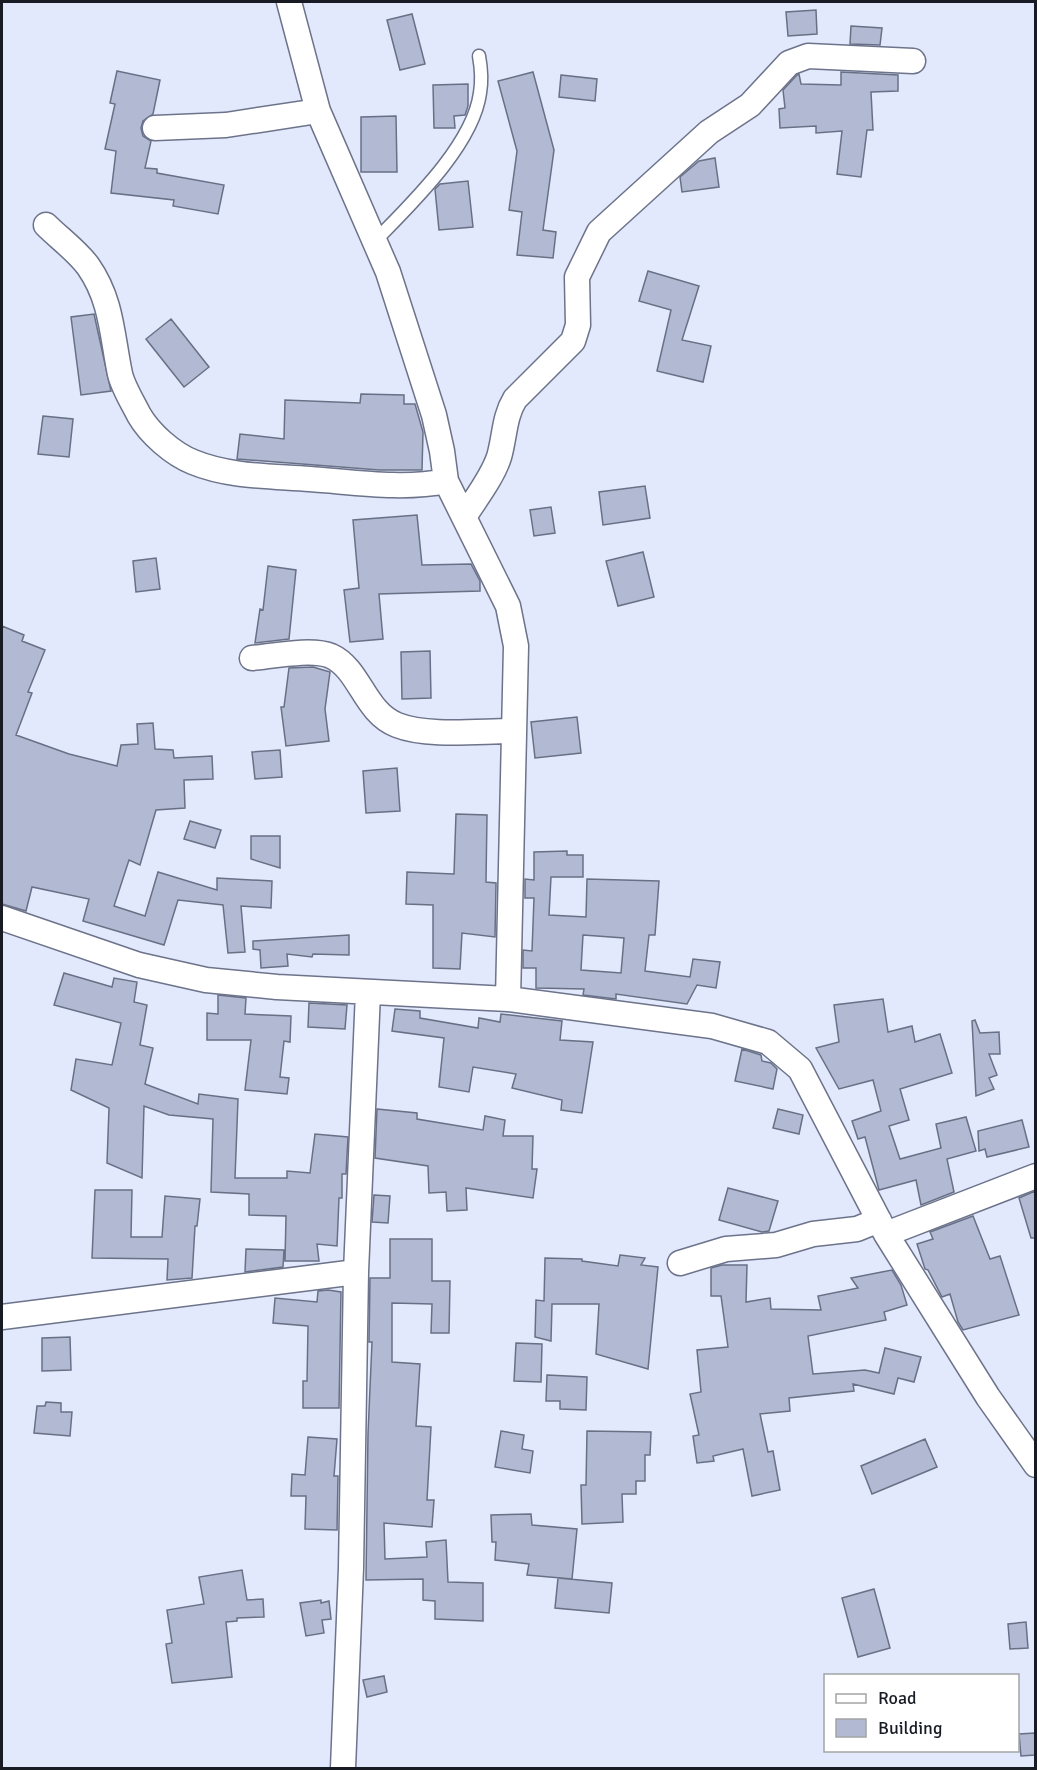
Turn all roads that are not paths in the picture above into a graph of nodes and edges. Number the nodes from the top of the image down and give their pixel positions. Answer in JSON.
{"nodes":[{"id":1,"x":289,"y":2,"type":"edge"},
{"id":2,"x":299,"y":2,"type":"edge"},
{"id":3,"x":298,"y":33,"type":"junction"},
{"id":4,"x":479,"y":56,"type":"dead end"},
{"id":5,"x":913,"y":61,"type":"dead end"},
{"id":6,"x":318,"y":111,"type":"junction"},
{"id":7,"x":155,"y":128,"type":"dead end"},
{"id":8,"x":46,"y":225,"type":"dead end"},
{"id":9,"x":375,"y":241,"type":"junction"},
{"id":10,"x":446,"y":481,"type":"junction"},
{"id":11,"x":464,"y":517,"type":"junction"},
{"id":12,"x":252,"y":658,"type":"dead end"},
{"id":13,"x":512,"y":731,"type":"junction"},
{"id":14,"x":2,"y":918,"type":"edge"},
{"id":15,"x":368,"y":992,"type":"junction"},
{"id":16,"x":508,"y":999,"type":"junction"},
{"id":17,"x":1035,"y":1176,"type":"edge"},
{"id":18,"x":882,"y":1227,"type":"junction"},
{"id":19,"x":680,"y":1263,"type":"dead end"},
{"id":20,"x":356,"y":1272,"type":"junction"},
{"id":21,"x":2,"y":1317,"type":"edge"},
{"id":22,"x":1035,"y":1465,"type":"edge"},
{"id":23,"x":343,"y":1768,"type":"edge"}],
"edges":[{"from":1,"to":3,"type":"street"},
{"from":2,"to":3,"type":"street"},
{"from":3,"to":6,"type":"street"},
{"from":4,"to":9,"type":"lane"},
{"from":5,"to":11,"type":"street"},
{"from":6,"to":7,"type":"street"},
{"from":6,"to":9,"type":"street"},
{"from":8,"to":10,"type":"street"},
{"from":9,"to":10,"type":"street"},
{"from":10,"to":11,"type":"street"},
{"from":11,"to":13,"type":"street"},
{"from":12,"to":13,"type":"street"},
{"from":13,"to":16,"type":"street"},
{"from":14,"to":15,"type":"street"},
{"from":15,"to":16,"type":"street"},
{"from":15,"to":20,"type":"street"},
{"from":16,"to":18,"type":"street"},
{"from":17,"to":18,"type":"street"},
{"from":18,"to":19,"type":"street"},
{"from":18,"to":22,"type":"street"},
{"from":20,"to":21,"type":"street"},
{"from":20,"to":23,"type":"street"}]}
